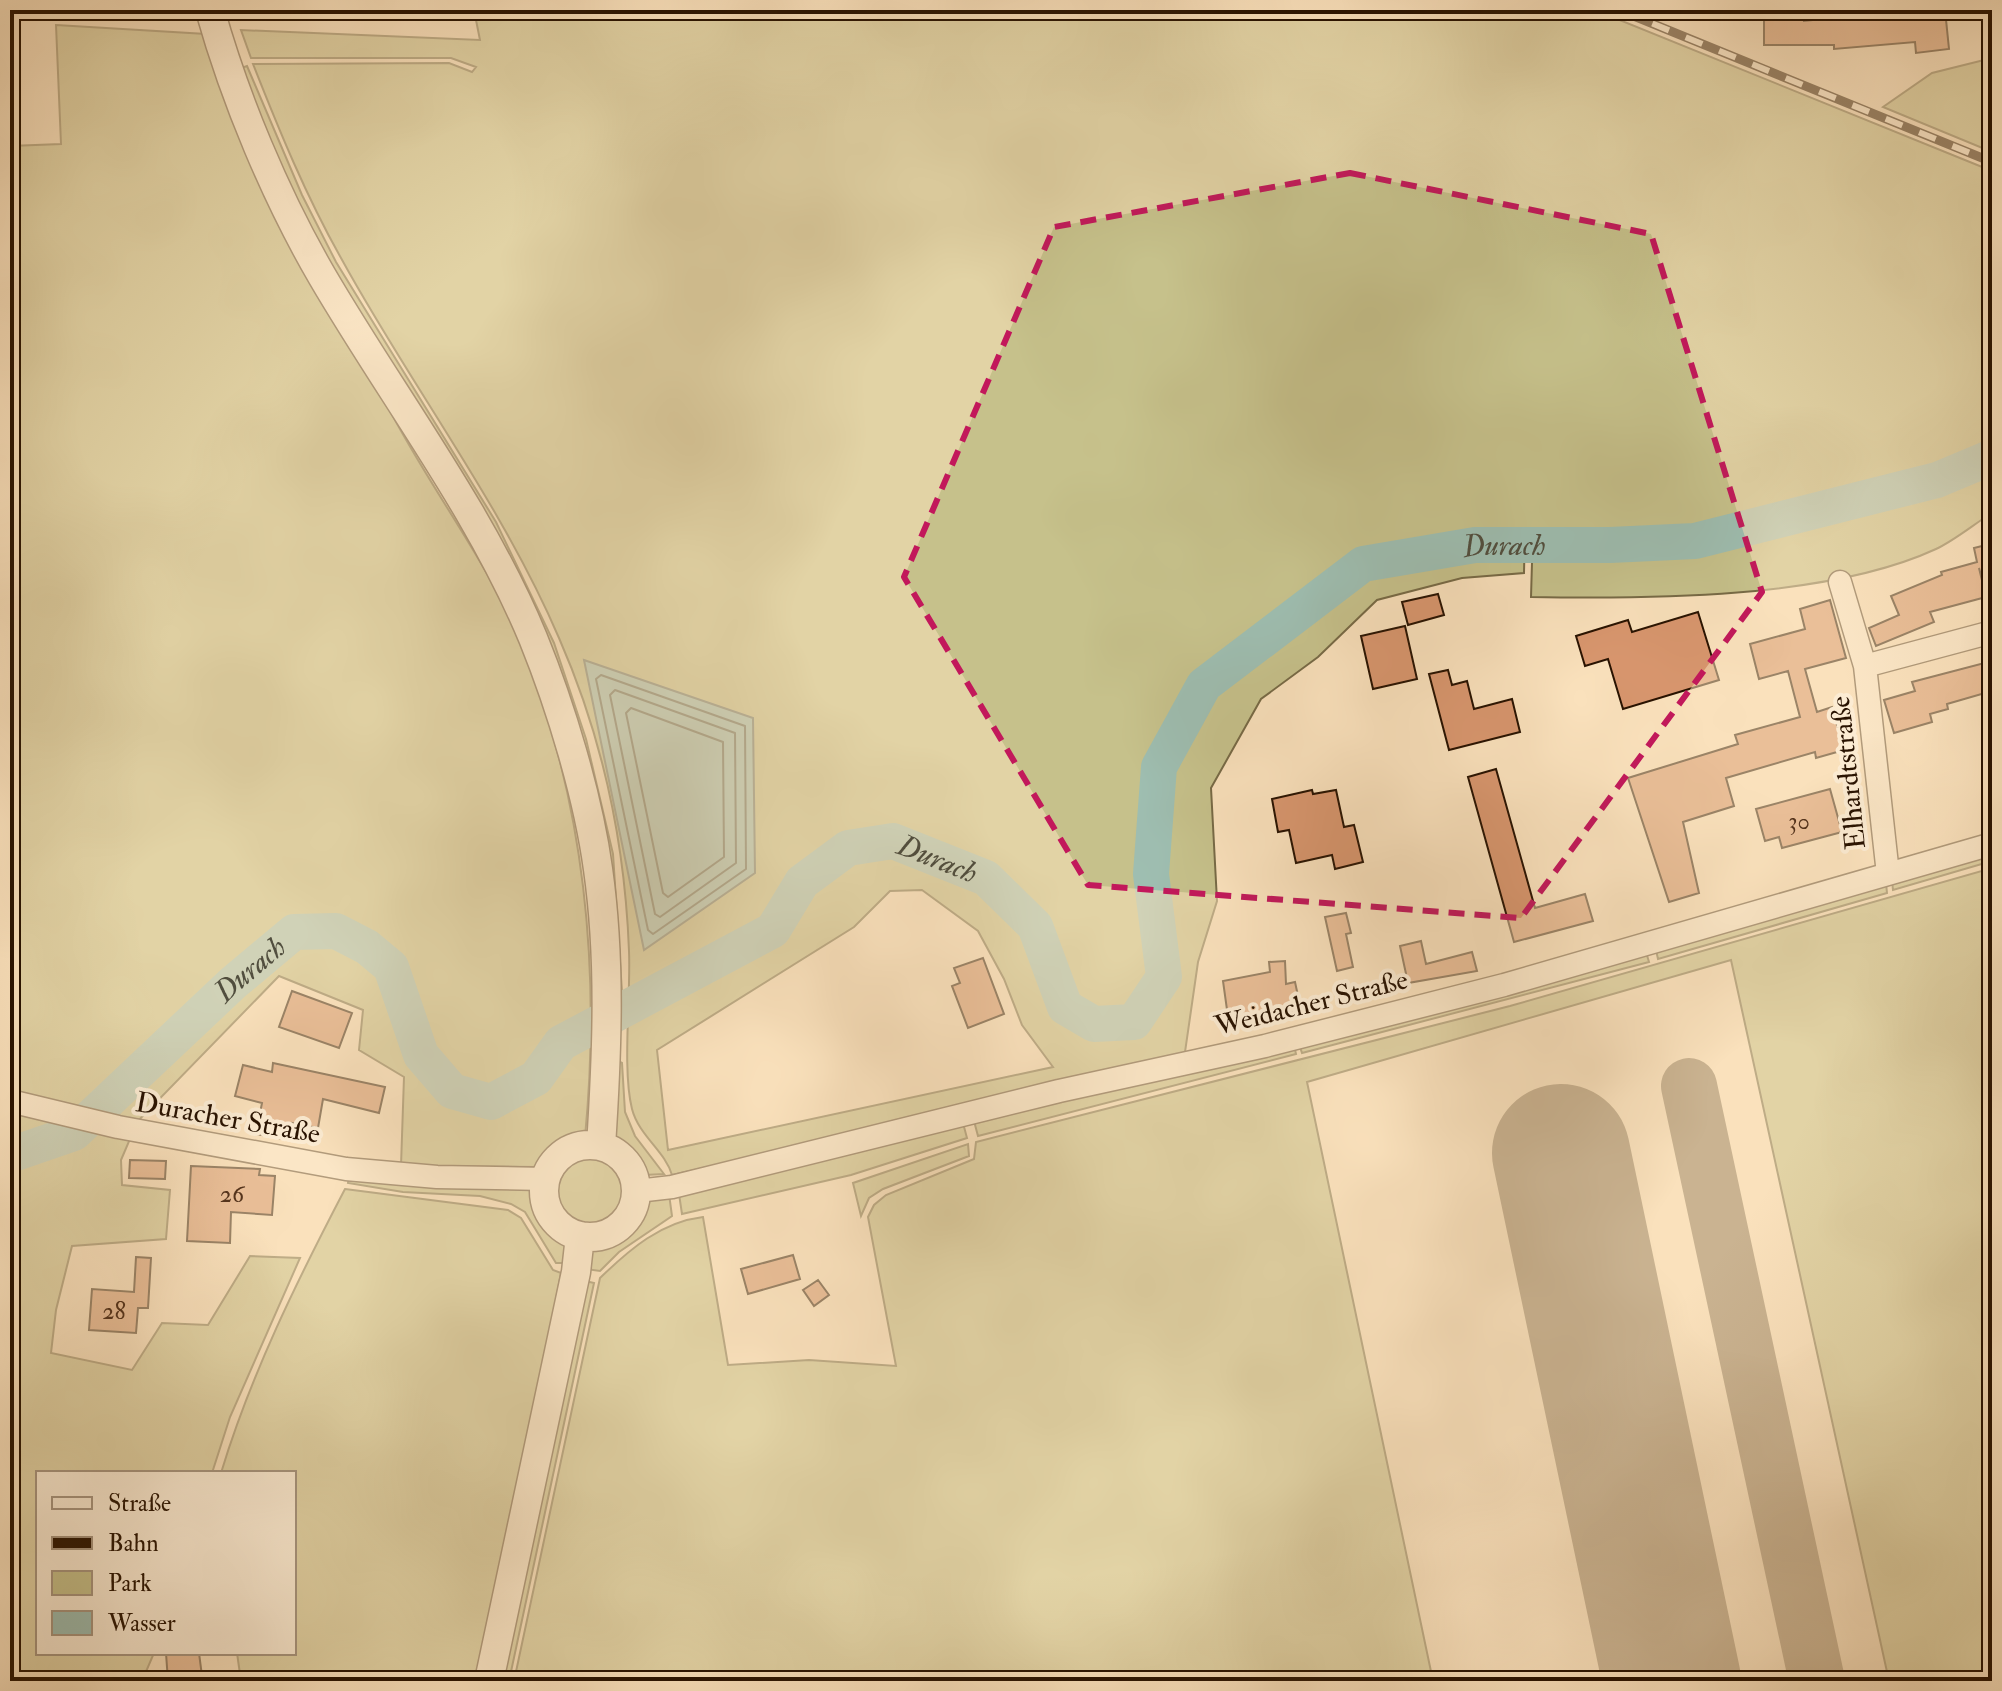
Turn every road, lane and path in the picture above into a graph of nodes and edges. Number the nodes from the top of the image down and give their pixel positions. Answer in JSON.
{"nodes":[{"id":1,"x":210,"y":10,"type":"edge"},
{"id":2,"x":1840,"y":582,"type":"dead end"},
{"id":3,"x":1992,"y":632,"type":"edge"},
{"id":4,"x":1865,"y":666,"type":"junction"},
{"id":5,"x":1992,"y":844,"type":"edge"},
{"id":6,"x":1888,"y":874,"type":"junction"},
{"id":7,"x":17,"y":1103,"type":"edge"},
{"id":8,"x":601,"y":1146,"type":"junction"},
{"id":9,"x":545,"y":1179,"type":"junction"},
{"id":10,"x":637,"y":1191,"type":"junction"},
{"id":11,"x":580,"y":1236,"type":"junction"},
{"id":12,"x":489,"y":1681,"type":"edge"}],
"edges":[{"from":1,"to":8,"type":"street"},
{"from":2,"to":4,"type":"street","name":"Elhardtstraße"},
{"from":3,"to":4,"type":"street","name":"Elhardtstraße"},
{"from":4,"to":6,"type":"street","name":"Elhardtstraße"},
{"from":5,"to":6,"type":"street","name":"Weidacher Straße"},
{"from":6,"to":10,"type":"street","name":"Weidacher Straße"},
{"from":7,"to":9,"type":"street","name":"Duracher Straße"},
{"from":8,"to":9,"type":"street"},
{"from":8,"to":10,"type":"street"},
{"from":9,"to":11,"type":"street"},
{"from":10,"to":11,"type":"street"},
{"from":11,"to":12,"type":"street"}]}
